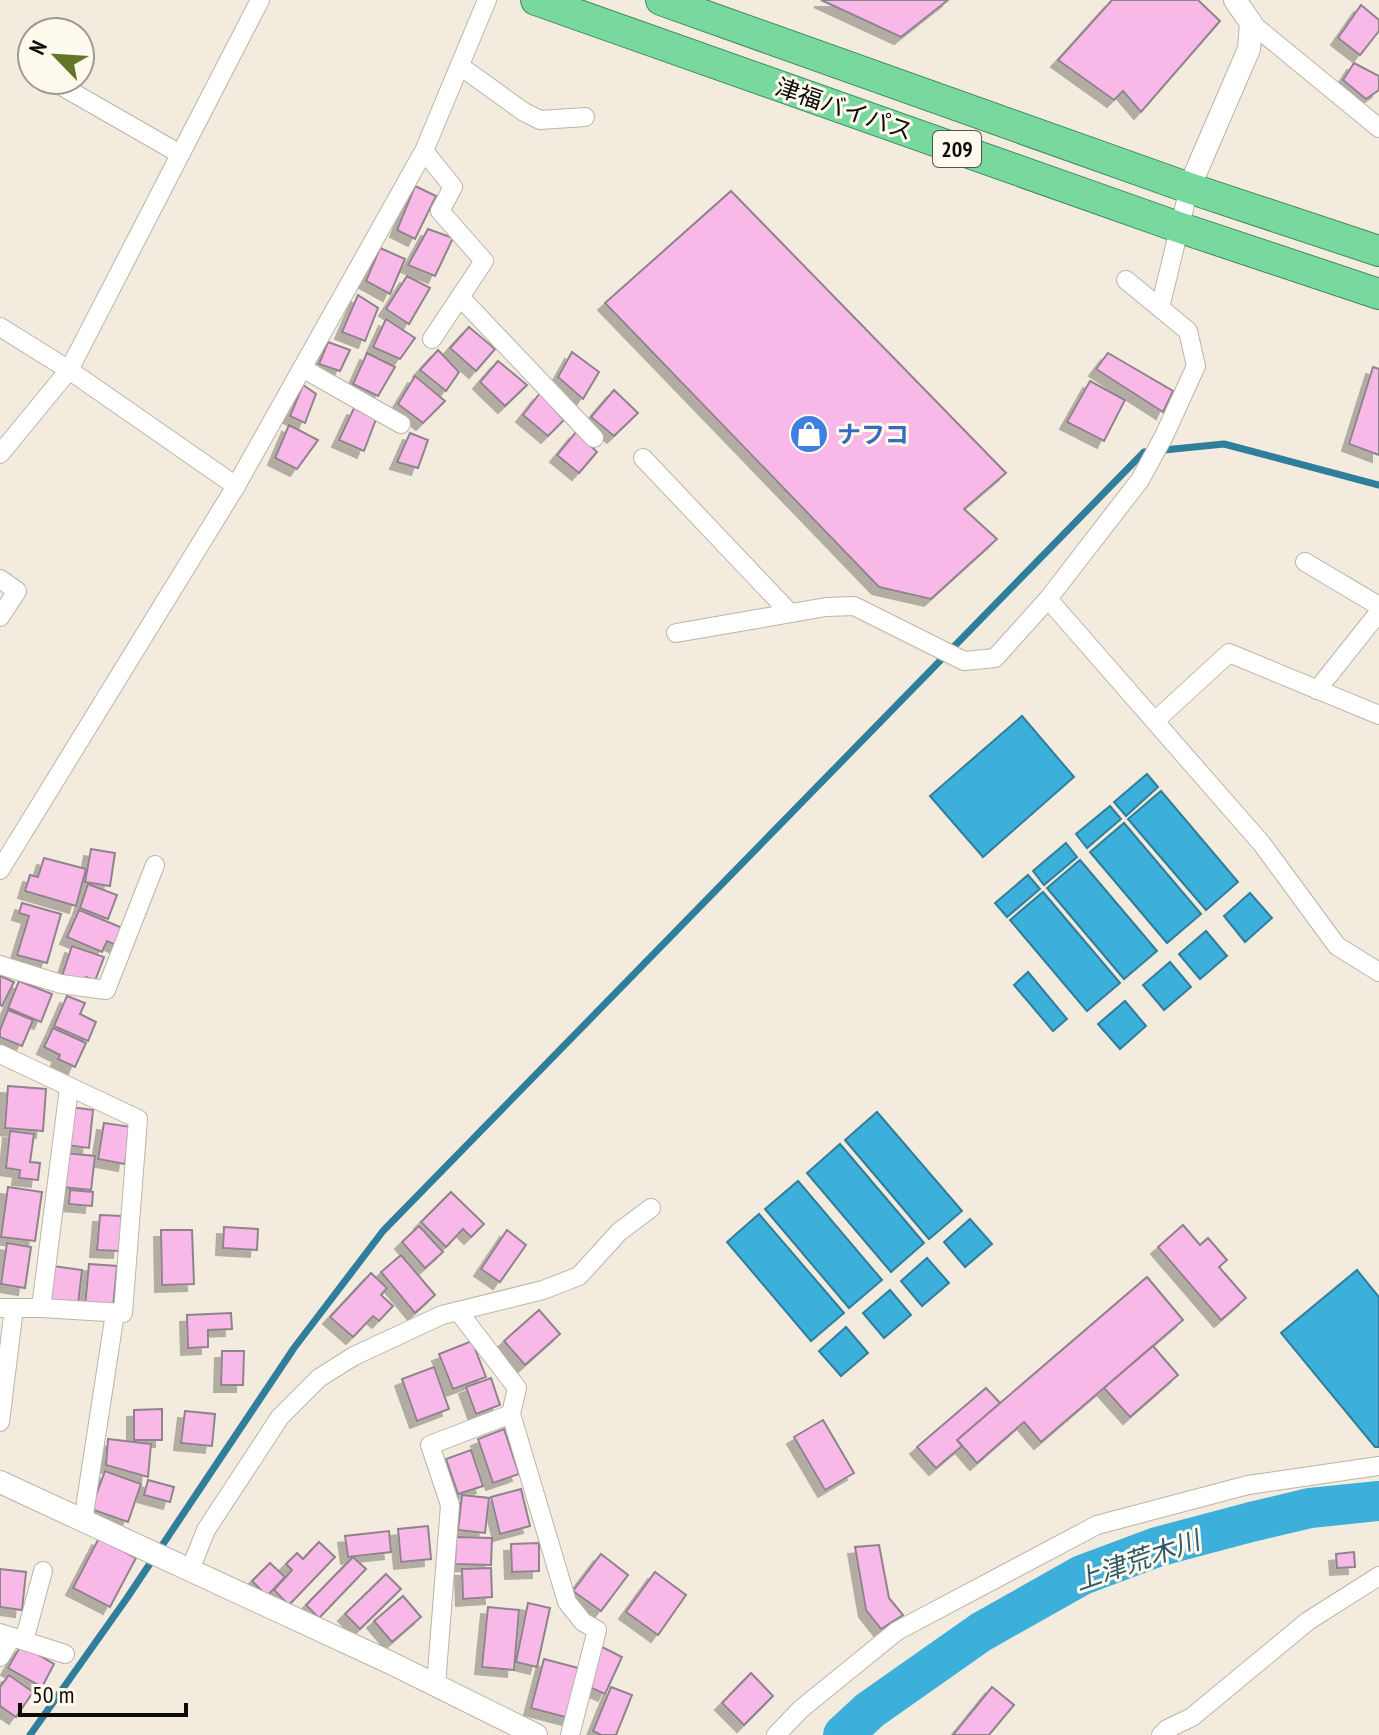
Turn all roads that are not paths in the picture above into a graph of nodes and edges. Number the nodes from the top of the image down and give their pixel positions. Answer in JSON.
{"nodes":[{"id":1,"x":260,"y":0,"type":"edge"},
{"id":2,"x":487,"y":0,"type":"edge"},
{"id":3,"x":536,"y":0,"type":"edge"},
{"id":4,"x":661,"y":0,"type":"edge"},
{"id":5,"x":1235,"y":0,"type":"edge"},
{"id":6,"x":1251,"y":23,"type":"junction"},
{"id":7,"x":460,"y":66,"type":"junction"},
{"id":8,"x":79,"y":96,"type":"edge"},
{"id":9,"x":585,"y":117,"type":"dead end"},
{"id":10,"x":1379,"y":128,"type":"edge"},
{"id":11,"x":424,"y":151,"type":"junction"},
{"id":12,"x":180,"y":154,"type":"junction"},
{"id":13,"x":1189,"y":188,"type":"junction"},
{"id":14,"x":1181,"y":228,"type":"junction"},
{"id":15,"x":1379,"y":251,"type":"edge"},
{"id":16,"x":1126,"y":280,"type":"dead end"},
{"id":17,"x":1379,"y":294,"type":"edge"},
{"id":18,"x":460,"y":297,"type":"junction"},
{"id":19,"x":1160,"y":308,"type":"junction"},
{"id":20,"x":0,"y":327,"type":"edge"},
{"id":21,"x":432,"y":339,"type":"dead end"},
{"id":22,"x":302,"y":368,"type":"junction"},
{"id":23,"x":69,"y":370,"type":"junction"},
{"id":24,"x":401,"y":424,"type":"dead end"},
{"id":25,"x":594,"y":438,"type":"dead end"},
{"id":26,"x":0,"y":454,"type":"edge"},
{"id":27,"x":643,"y":458,"type":"dead end"},
{"id":28,"x":236,"y":486,"type":"junction"},
{"id":29,"x":1305,"y":562,"type":"dead end"},
{"id":30,"x":0,"y":579,"type":"edge"},
{"id":31,"x":1048,"y":599,"type":"junction"},
{"id":32,"x":1377,"y":603,"type":"edge"},
{"id":33,"x":790,"y":613,"type":"junction"},
{"id":34,"x":0,"y":617,"type":"edge"},
{"id":35,"x":676,"y":633,"type":"dead end"},
{"id":36,"x":1317,"y":690,"type":"junction"},
{"id":37,"x":1379,"y":715,"type":"edge"},
{"id":38,"x":1155,"y":721,"type":"junction"},
{"id":39,"x":155,"y":865,"type":"dead end"},
{"id":40,"x":0,"y":870,"type":"edge"},
{"id":41,"x":0,"y":965,"type":"edge"},
{"id":42,"x":1379,"y":972,"type":"edge"},
{"id":43,"x":0,"y":1054,"type":"edge"},
{"id":44,"x":69,"y":1088,"type":"junction"},
{"id":45,"x":651,"y":1208,"type":"dead end"},
{"id":46,"x":7,"y":1308,"type":"edge"},
{"id":47,"x":41,"y":1308,"type":"junction"},
{"id":48,"x":458,"y":1311,"type":"junction"},
{"id":49,"x":115,"y":1313,"type":"junction"},
{"id":50,"x":511,"y":1414,"type":"junction"},
{"id":51,"x":0,"y":1422,"type":"edge"},
{"id":52,"x":1379,"y":1466,"type":"edge"},
{"id":53,"x":0,"y":1482,"type":"edge"},
{"id":54,"x":83,"y":1521,"type":"junction"},
{"id":55,"x":190,"y":1570,"type":"junction"},
{"id":56,"x":43,"y":1571,"type":"dead end"},
{"id":57,"x":1379,"y":1576,"type":"edge"},
{"id":58,"x":12,"y":1637,"type":"edge"},
{"id":59,"x":65,"y":1654,"type":"dead end"},
{"id":60,"x":0,"y":1657,"type":"edge"},
{"id":61,"x":436,"y":1685,"type":"junction"},
{"id":62,"x":1192,"y":1717,"type":"junction"},
{"id":63,"x":536,"y":1735,"type":"edge"},
{"id":64,"x":570,"y":1735,"type":"edge"},
{"id":65,"x":776,"y":1735,"type":"edge"},
{"id":66,"x":1161,"y":1735,"type":"edge"},
{"id":67,"x":1201,"y":1735,"type":"edge"}],
"edges":[{"from":1,"to":12,"type":"street"},
{"from":2,"to":7,"type":"street"},
{"from":3,"to":14,"type":"highway","name":"津福バイパス","number":"209"},
{"from":4,"to":13,"type":"highway","name":"津福バイパス","number":"209"},
{"from":5,"to":6,"type":"street"},
{"from":6,"to":10,"type":"street"},
{"from":6,"to":13,"type":"street"},
{"from":7,"to":9,"type":"street"},
{"from":7,"to":11,"type":"street"},
{"from":8,"to":12,"type":"street"},
{"from":11,"to":18,"type":"street"},
{"from":11,"to":22,"type":"street"},
{"from":12,"to":23,"type":"street"},
{"from":13,"to":14,"type":"street"},
{"from":13,"to":15,"type":"highway","name":"津福バイパス","number":"209"},
{"from":14,"to":17,"type":"highway","name":"津福バイパス","number":"209"},
{"from":14,"to":19,"type":"street"},
{"from":16,"to":19,"type":"street"},
{"from":18,"to":21,"type":"street"},
{"from":18,"to":25,"type":"street"},
{"from":19,"to":31,"type":"street"},
{"from":20,"to":23,"type":"street"},
{"from":22,"to":24,"type":"street"},
{"from":22,"to":28,"type":"street"},
{"from":23,"to":26,"type":"street"},
{"from":23,"to":28,"type":"street"},
{"from":27,"to":33,"type":"street"},
{"from":28,"to":40,"type":"street"},
{"from":29,"to":32,"type":"street"},
{"from":30,"to":34,"type":"street"},
{"from":31,"to":33,"type":"street"},
{"from":31,"to":38,"type":"street"},
{"from":32,"to":36,"type":"street"},
{"from":33,"to":35,"type":"street"},
{"from":36,"to":37,"type":"street"},
{"from":36,"to":38,"type":"street"},
{"from":38,"to":42,"type":"street"},
{"from":39,"to":41,"type":"street"},
{"from":43,"to":44,"type":"street"},
{"from":44,"to":47,"type":"street"},
{"from":44,"to":49,"type":"street"},
{"from":45,"to":48,"type":"street"},
{"from":46,"to":47,"type":"street"},
{"from":46,"to":51,"type":"street"},
{"from":47,"to":49,"type":"street"},
{"from":48,"to":50,"type":"street"},
{"from":48,"to":55,"type":"street"},
{"from":49,"to":54,"type":"street"},
{"from":50,"to":61,"type":"street"},
{"from":50,"to":64,"type":"street"},
{"from":52,"to":65,"type":"street"},
{"from":53,"to":54,"type":"street"},
{"from":54,"to":55,"type":"street"},
{"from":55,"to":61,"type":"street"},
{"from":56,"to":58,"type":"street"},
{"from":57,"to":62,"type":"street"},
{"from":58,"to":59,"type":"street"},
{"from":58,"to":60,"type":"street"},
{"from":61,"to":63,"type":"street"},
{"from":62,"to":66,"type":"street"},
{"from":62,"to":67,"type":"street"}]}
